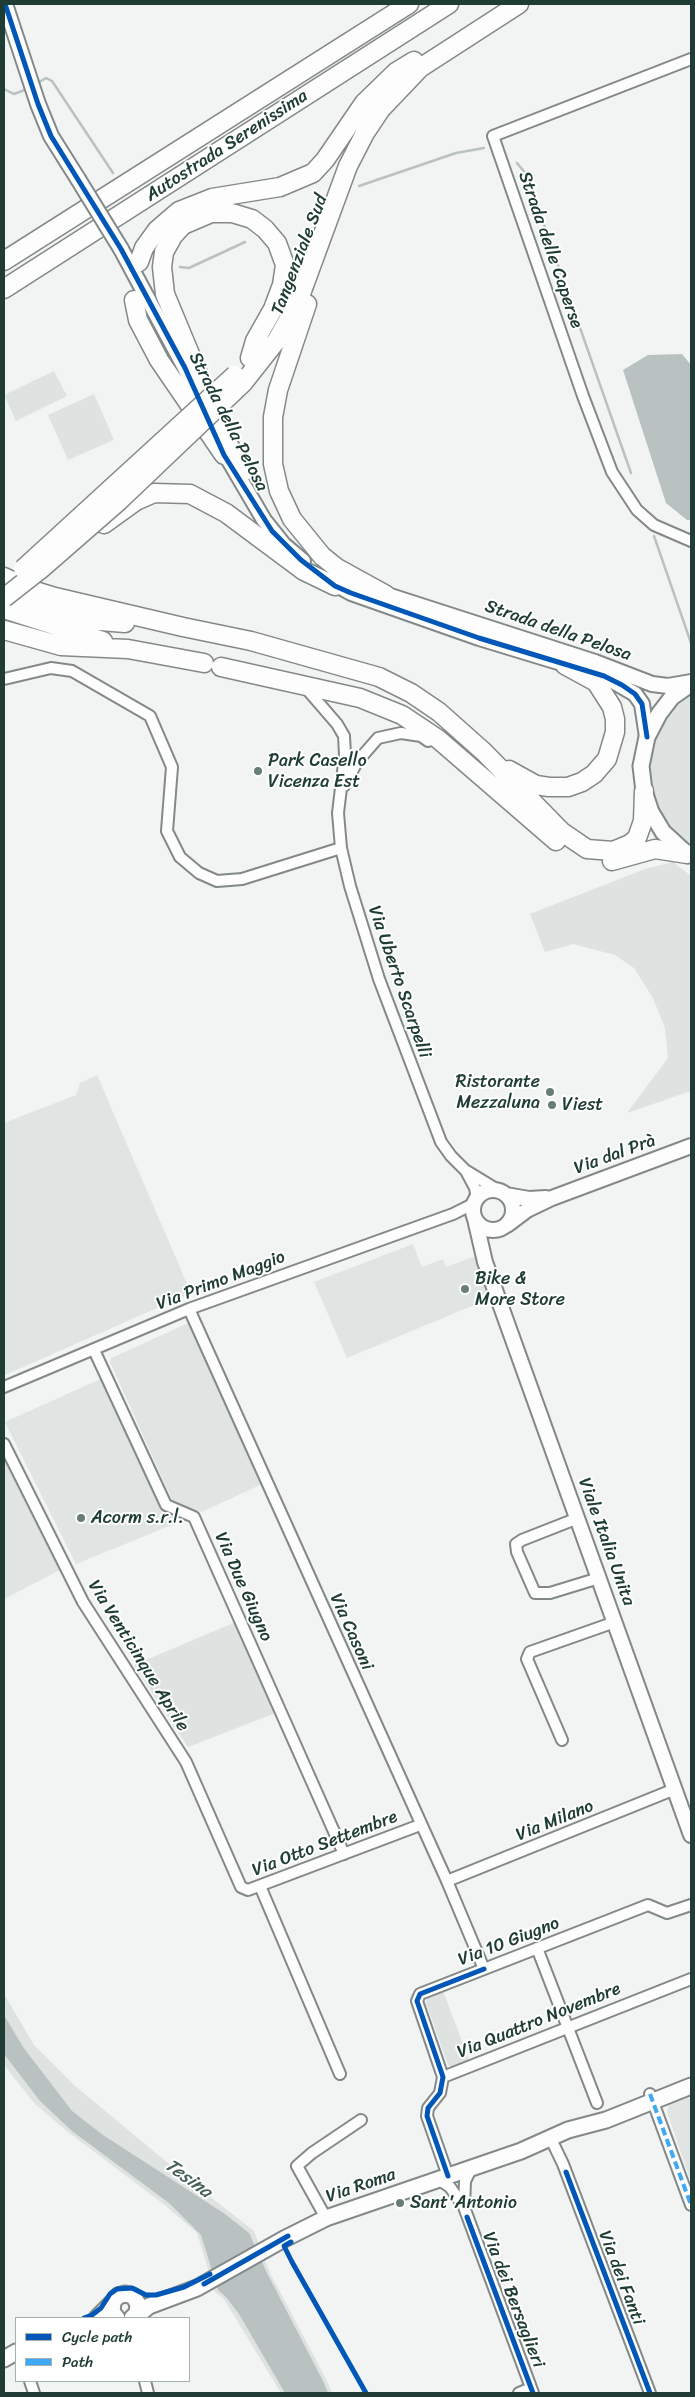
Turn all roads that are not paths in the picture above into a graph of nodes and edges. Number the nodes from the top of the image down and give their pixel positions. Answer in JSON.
{"nodes":[{"id":1,"x":5,"y":4,"type":"edge"},
{"id":2,"x":409,"y":4,"type":"edge"},
{"id":3,"x":449,"y":4,"type":"edge"},
{"id":4,"x":498,"y":4,"type":"edge"},
{"id":5,"x":519,"y":4,"type":"edge"},
{"id":6,"x":691,"y":60,"type":"edge"},
{"id":7,"x":414,"y":61,"type":"junction"},
{"id":8,"x":337,"y":191,"type":"junction"},
{"id":9,"x":144,"y":199,"type":"junction"},
{"id":10,"x":4,"y":260,"type":"edge"},
{"id":11,"x":139,"y":262,"type":"dead end"},
{"id":12,"x":4,"y":289,"type":"edge"},
{"id":13,"x":4,"y":295,"type":"edge"},
{"id":14,"x":134,"y":300,"type":"dead end"},
{"id":15,"x":250,"y":358,"type":"junction"},
{"id":16,"x":184,"y":368,"type":"junction"},
{"id":17,"x":239,"y":379,"type":"junction"},
{"id":18,"x":212,"y":407,"type":"junction"},
{"id":19,"x":224,"y":455,"type":"junction"},
{"id":20,"x":691,"y":541,"type":"edge"},
{"id":21,"x":41,"y":569,"type":"junction"},
{"id":22,"x":4,"y":577,"type":"edge"},
{"id":23,"x":4,"y":584,"type":"edge"},
{"id":24,"x":335,"y":586,"type":"junction"},
{"id":25,"x":386,"y":595,"type":"junction"},
{"id":26,"x":4,"y":597,"type":"edge"},
{"id":27,"x":4,"y":609,"type":"edge"},
{"id":28,"x":182,"y":627,"type":"junction"},
{"id":29,"x":4,"y":630,"type":"edge"},
{"id":30,"x":128,"y":649,"type":"junction"},
{"id":31,"x":565,"y":665,"type":"junction"},
{"id":32,"x":4,"y":679,"type":"edge"},
{"id":33,"x":691,"y":683,"type":"edge"},
{"id":34,"x":303,"y":685,"type":"junction"},
{"id":35,"x":647,"y":737,"type":"junction"},
{"id":36,"x":484,"y":752,"type":"junction"},
{"id":37,"x":644,"y":791,"type":"junction"},
{"id":38,"x":341,"y":792,"type":"junction"},
{"id":39,"x":499,"y":792,"type":"junction"},
{"id":40,"x":341,"y":848,"type":"junction"},
{"id":41,"x":689,"y":856,"type":"edge"},
{"id":42,"x":691,"y":1146,"type":"edge"},
{"id":43,"x":465,"y":1170,"type":"junction"},
{"id":44,"x":503,"y":1194,"type":"junction"},
{"id":45,"x":552,"y":1198,"type":"junction"},
{"id":46,"x":475,"y":1209,"type":"junction"},
{"id":47,"x":504,"y":1227,"type":"junction"},
{"id":48,"x":485,"y":1262,"type":"junction"},
{"id":49,"x":189,"y":1309,"type":"junction"},
{"id":50,"x":94,"y":1350,"type":"junction"},
{"id":51,"x":4,"y":1388,"type":"edge"},
{"id":52,"x":4,"y":1444,"type":"edge"},
{"id":53,"x":578,"y":1518,"type":"junction"},
{"id":54,"x":599,"y":1578,"type":"junction"},
{"id":55,"x":615,"y":1622,"type":"junction"},
{"id":56,"x":562,"y":1740,"type":"dead end"},
{"id":57,"x":675,"y":1790,"type":"junction"},
{"id":58,"x":420,"y":1825,"type":"junction"},
{"id":59,"x":691,"y":1835,"type":"edge"},
{"id":60,"x":344,"y":1854,"type":"junction"},
{"id":61,"x":447,"y":1881,"type":"junction"},
{"id":62,"x":260,"y":1886,"type":"junction"},
{"id":63,"x":241,"y":1887,"type":"joint"},
{"id":64,"x":691,"y":1905,"type":"edge"},
{"id":65,"x":537,"y":1948,"type":"junction"},
{"id":66,"x":484,"y":1969,"type":"junction"},
{"id":67,"x":691,"y":1979,"type":"edge"},
{"id":68,"x":568,"y":2026,"type":"junction"},
{"id":69,"x":340,"y":2074,"type":"dead end"},
{"id":70,"x":443,"y":2077,"type":"junction"},
{"id":71,"x":691,"y":2078,"type":"edge"},
{"id":72,"x":691,"y":2086,"type":"edge"},
{"id":73,"x":651,"y":2098,"type":"junction"},
{"id":74,"x":597,"y":2103,"type":"dead end"},
{"id":75,"x":361,"y":2120,"type":"dead end"},
{"id":76,"x":550,"y":2137,"type":"junction"},
{"id":77,"x":472,"y":2168,"type":"junction"},
{"id":78,"x":443,"y":2178,"type":"junction"},
{"id":79,"x":691,"y":2205,"type":"edge"},
{"id":80,"x":466,"y":2212,"type":"junction"},
{"id":81,"x":326,"y":2218,"type":"junction"},
{"id":82,"x":132,"y":2296,"type":"junction"},
{"id":83,"x":113,"y":2302,"type":"junction"},
{"id":84,"x":156,"y":2303,"type":"junction"},
{"id":85,"x":98,"y":2317,"type":"edge"},
{"id":86,"x":117,"y":2317,"type":"edge"},
{"id":87,"x":134,"y":2317,"type":"edge"},
{"id":88,"x":15,"y":2351,"type":"edge"},
{"id":89,"x":4,"y":2359,"type":"edge"},
{"id":90,"x":532,"y":2391,"type":"edge"},
{"id":91,"x":519,"y":2393,"type":"edge"},
{"id":92,"x":650,"y":2393,"type":"edge"}],
"edges":[{"from":1,"to":16,"type":"street","name":"Strada della Pelosa","bridge":true},
{"from":2,"to":10,"type":"highway","name":"Autostrada Serenissima"},
{"from":3,"to":9,"type":"highway","name":"Autostrada Serenissima"},
{"from":4,"to":7,"type":"highway","name":"Tangenziale Sud"},
{"from":5,"to":8,"type":"highway","name":"Tangenziale Sud"},
{"from":6,"to":20,"type":"street","name":"Strada delle Caperse"},
{"from":7,"to":11,"type":"highway"},
{"from":7,"to":15,"type":"highway","name":"Tangenziale Sud"},
{"from":8,"to":17,"type":"highway","name":"Tangenziale Sud"},
{"from":8,"to":25,"type":"highway"},
{"from":9,"to":12,"type":"highway","name":"Autostrada Serenissima"},
{"from":9,"to":13,"type":"highway"},
{"from":14,"to":19,"type":"highway"},
{"from":15,"to":17,"type":"highway","name":"Tangenziale Sud"},
{"from":15,"to":18,"type":"highway"},
{"from":16,"to":18,"type":"street","name":"Strada della Pelosa"},
{"from":16,"to":19,"type":"street","name":"Strada della Pelosa"},
{"from":17,"to":21,"type":"highway","name":"Tangenziale Sud","bridge":true},
{"from":17,"to":23,"type":"highway","name":"Tangenziale Sud","bridge":true},
{"from":18,"to":25,"type":"street","name":"Strada della Pelosa"},
{"from":19,"to":24,"type":"street","name":"Strada della Pelosa"},
{"from":21,"to":24,"type":"highway","bridge":true},
{"from":21,"to":26,"type":"highway","name":"Tangenziale Sud","bridge":true},
{"from":22,"to":28,"type":"highway"},
{"from":24,"to":31,"type":"street","name":"Strada della Pelosa"},
{"from":25,"to":33,"type":"street","name":"Strada della Pelosa"},
{"from":26,"to":28,"type":"highway"},
{"from":27,"to":30,"type":"highway"},
{"from":28,"to":36,"type":"highway"},
{"from":29,"to":30,"type":"highway"},
{"from":30,"to":34,"type":"highway"},
{"from":31,"to":35,"type":"street","name":"Strada della Pelosa"},
{"from":31,"to":36,"type":"highway"},
{"from":32,"to":40,"type":"street"},
{"from":33,"to":35,"type":"main road"},
{"from":34,"to":38,"type":"street","name":"Via Uberto Scarpelli"},
{"from":34,"to":39,"type":"highway"},
{"from":35,"to":37,"type":"main road"},
{"from":36,"to":37,"type":"highway"},
{"from":37,"to":41,"type":"main road"},
{"from":38,"to":39,"type":"street","name":"Via Uberto Scarpelli"},
{"from":38,"to":40,"type":"street","name":"Via Uberto Scarpelli"},
{"from":39,"to":41,"type":"highway"},
{"from":40,"to":43,"type":"street","name":"Via Uberto Scarpelli"},
{"from":42,"to":45,"type":"street","name":"Via dal Prà"},
{"from":43,"to":44,"type":"street","name":"Via Uberto Scarpelli"},
{"from":43,"to":46,"type":"street","name":"Via Uberto Scarpelli"},
{"from":44,"to":45,"type":"street","name":"Via dal Prà"},
{"from":44,"to":46,"type":"street"},
{"from":44,"to":47,"type":"street"},
{"from":45,"to":47,"type":"street","name":"Via dal Prà"},
{"from":46,"to":47,"type":"street"},
{"from":46,"to":48,"type":"street","name":"Viale Italia Unita"},
{"from":46,"to":49,"type":"street","name":"Via Primo Maggio"},
{"from":47,"to":48,"type":"street"},
{"from":48,"to":53,"type":"street","name":"Viale Italia Unita"},
{"from":49,"to":50,"type":"street","name":"Via Primo Maggio"},
{"from":49,"to":58,"type":"street","name":"Via Casoni"},
{"from":50,"to":51,"type":"street","name":"Via Primo Maggio"},
{"from":50,"to":60,"type":"street","name":"Via Due Giugno"},
{"from":52,"to":63,"type":"street","name":"Via Venticinque Aprile"},
{"from":53,"to":54,"type":"street","name":"Viale Italia Unita"},
{"from":53,"to":54,"type":"street"},
{"from":54,"to":55,"type":"street","name":"Viale Italia Unita"},
{"from":55,"to":56,"type":"street"},
{"from":55,"to":57,"type":"street","name":"Viale Italia Unita"},
{"from":57,"to":59,"type":"street","name":"Viale Italia Unita"},
{"from":57,"to":61,"type":"street","name":"Via Milano"},
{"from":58,"to":60,"type":"street","name":"Via Otto Settembre"},
{"from":58,"to":61,"type":"street","name":"Via Casoni"},
{"from":60,"to":62,"type":"street","name":"Via Otto Settembre"},
{"from":61,"to":66,"type":"street","name":"Via Casoni"},
{"from":62,"to":63,"type":"street","name":"Via Otto Settembre"},
{"from":62,"to":69,"type":"street"},
{"from":64,"to":65,"type":"street","name":"Via 10 Giugno"},
{"from":65,"to":66,"type":"street","name":"Via 10 Giugno"},
{"from":65,"to":68,"type":"street"},
{"from":66,"to":70,"type":"street","name":"Via 10 Giugno"},
{"from":67,"to":68,"type":"street","name":"Via Quattro Novembre"},
{"from":68,"to":70,"type":"street","name":"Via Quattro Novembre"},
{"from":68,"to":74,"type":"street"},
{"from":70,"to":78,"type":"street","name":"Via Quattro Novembre"},
{"from":71,"to":73,"type":"main road","name":"Via Roma"},
{"from":72,"to":73,"type":"main road","name":"Via Roma"},
{"from":73,"to":76,"type":"main road","name":"Via Roma"},
{"from":73,"to":79,"type":"street"},
{"from":75,"to":81,"type":"street"},
{"from":76,"to":77,"type":"main road","name":"Via Roma"},
{"from":76,"to":92,"type":"street","name":"Via dei Fanti"},
{"from":77,"to":78,"type":"main road","name":"Via Roma"},
{"from":77,"to":80,"type":"street","name":"Via dei Bersaglieri"},
{"from":78,"to":80,"type":"street","name":"Via dei Bersaglieri"},
{"from":78,"to":81,"type":"main road","name":"Via Roma"},
{"from":80,"to":90,"type":"street","name":"Via dei Bersaglieri"},
{"from":81,"to":84,"type":"main road","name":"Via Roma"},
{"from":82,"to":83,"type":"main road"},
{"from":82,"to":84,"type":"main road"},
{"from":82,"to":87,"type":"main road","name":"Via Roma"},
{"from":83,"to":85,"type":"main road"},
{"from":83,"to":86,"type":"main road"},
{"from":84,"to":87,"type":"main road","name":"Via Roma"},
{"from":88,"to":89,"type":"main road"},
{"from":90,"to":91,"type":"street"}]}
